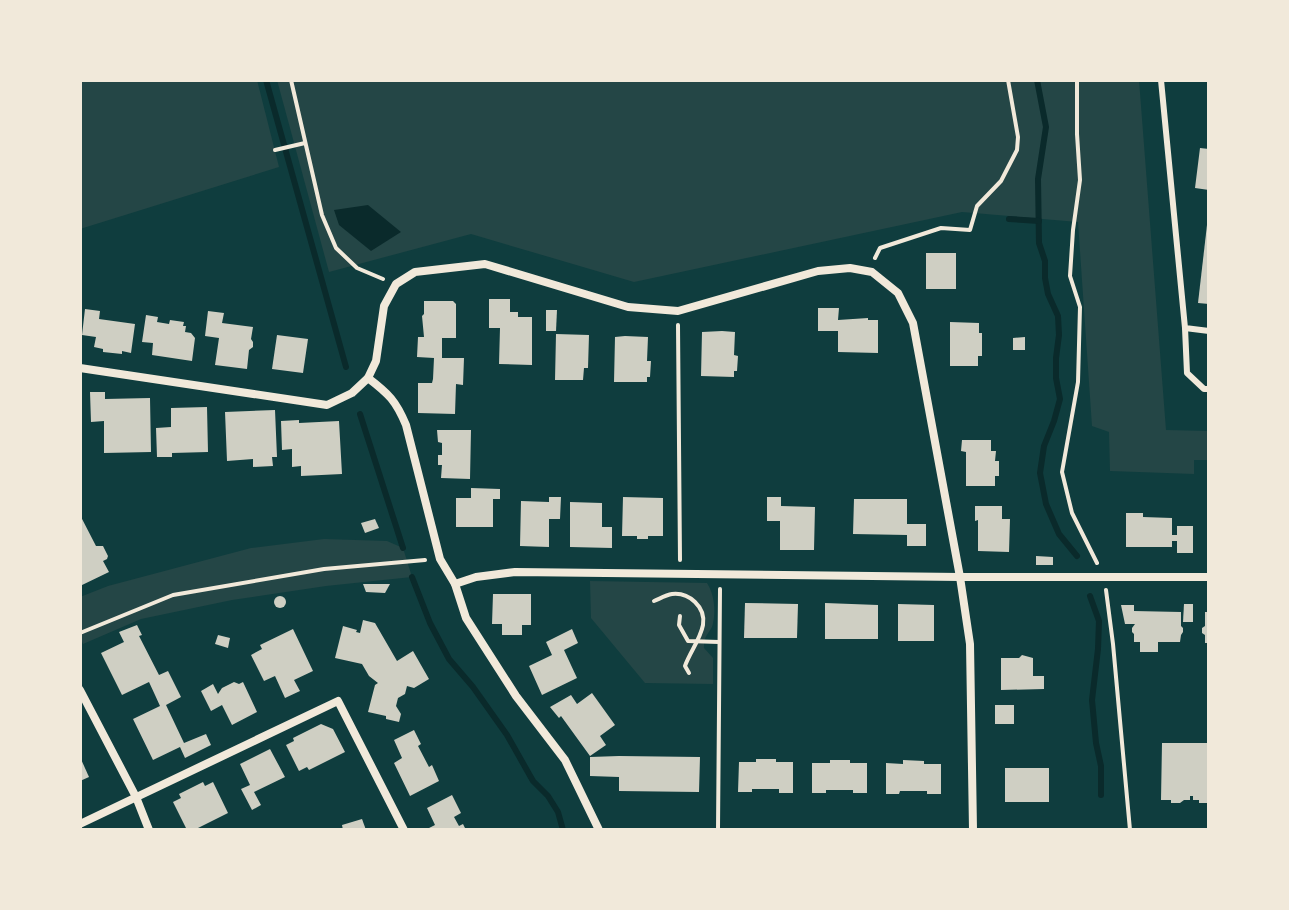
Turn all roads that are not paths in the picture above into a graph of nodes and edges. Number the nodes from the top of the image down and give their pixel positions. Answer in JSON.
{"nodes":[{"id":1,"x":1161,"y":80,"type":"edge"},
{"id":2,"x":1185,"y":328,"type":"junction"},
{"id":3,"x":1209,"y":331,"type":"edge"},
{"id":4,"x":80,"y":368,"type":"edge"},
{"id":5,"x":368,"y":378,"type":"junction"},
{"id":6,"x":1209,"y":389,"type":"edge"},
{"id":7,"x":960,"y":577,"type":"junction"},
{"id":8,"x":1209,"y":577,"type":"edge"},
{"id":9,"x":455,"y":584,"type":"junction"},
{"id":10,"x":80,"y":690,"type":"edge"},
{"id":11,"x":136,"y":797,"type":"junction"},
{"id":12,"x":80,"y":824,"type":"edge"},
{"id":13,"x":149,"y":830,"type":"edge"},
{"id":14,"x":404,"y":830,"type":"edge"},
{"id":15,"x":599,"y":830,"type":"edge"},
{"id":16,"x":973,"y":830,"type":"edge"}],
"edges":[{"from":1,"to":2,"type":"lane"},
{"from":2,"to":3,"type":"lane"},
{"from":2,"to":6,"type":"lane"},
{"from":4,"to":5,"type":"street"},
{"from":5,"to":7,"type":"street"},
{"from":5,"to":9,"type":"street"},
{"from":7,"to":8,"type":"street"},
{"from":7,"to":9,"type":"street"},
{"from":7,"to":16,"type":"street"},
{"from":9,"to":15,"type":"street"},
{"from":10,"to":11,"type":"street"},
{"from":11,"to":12,"type":"street"},
{"from":11,"to":13,"type":"street"},
{"from":11,"to":14,"type":"street"}]}
